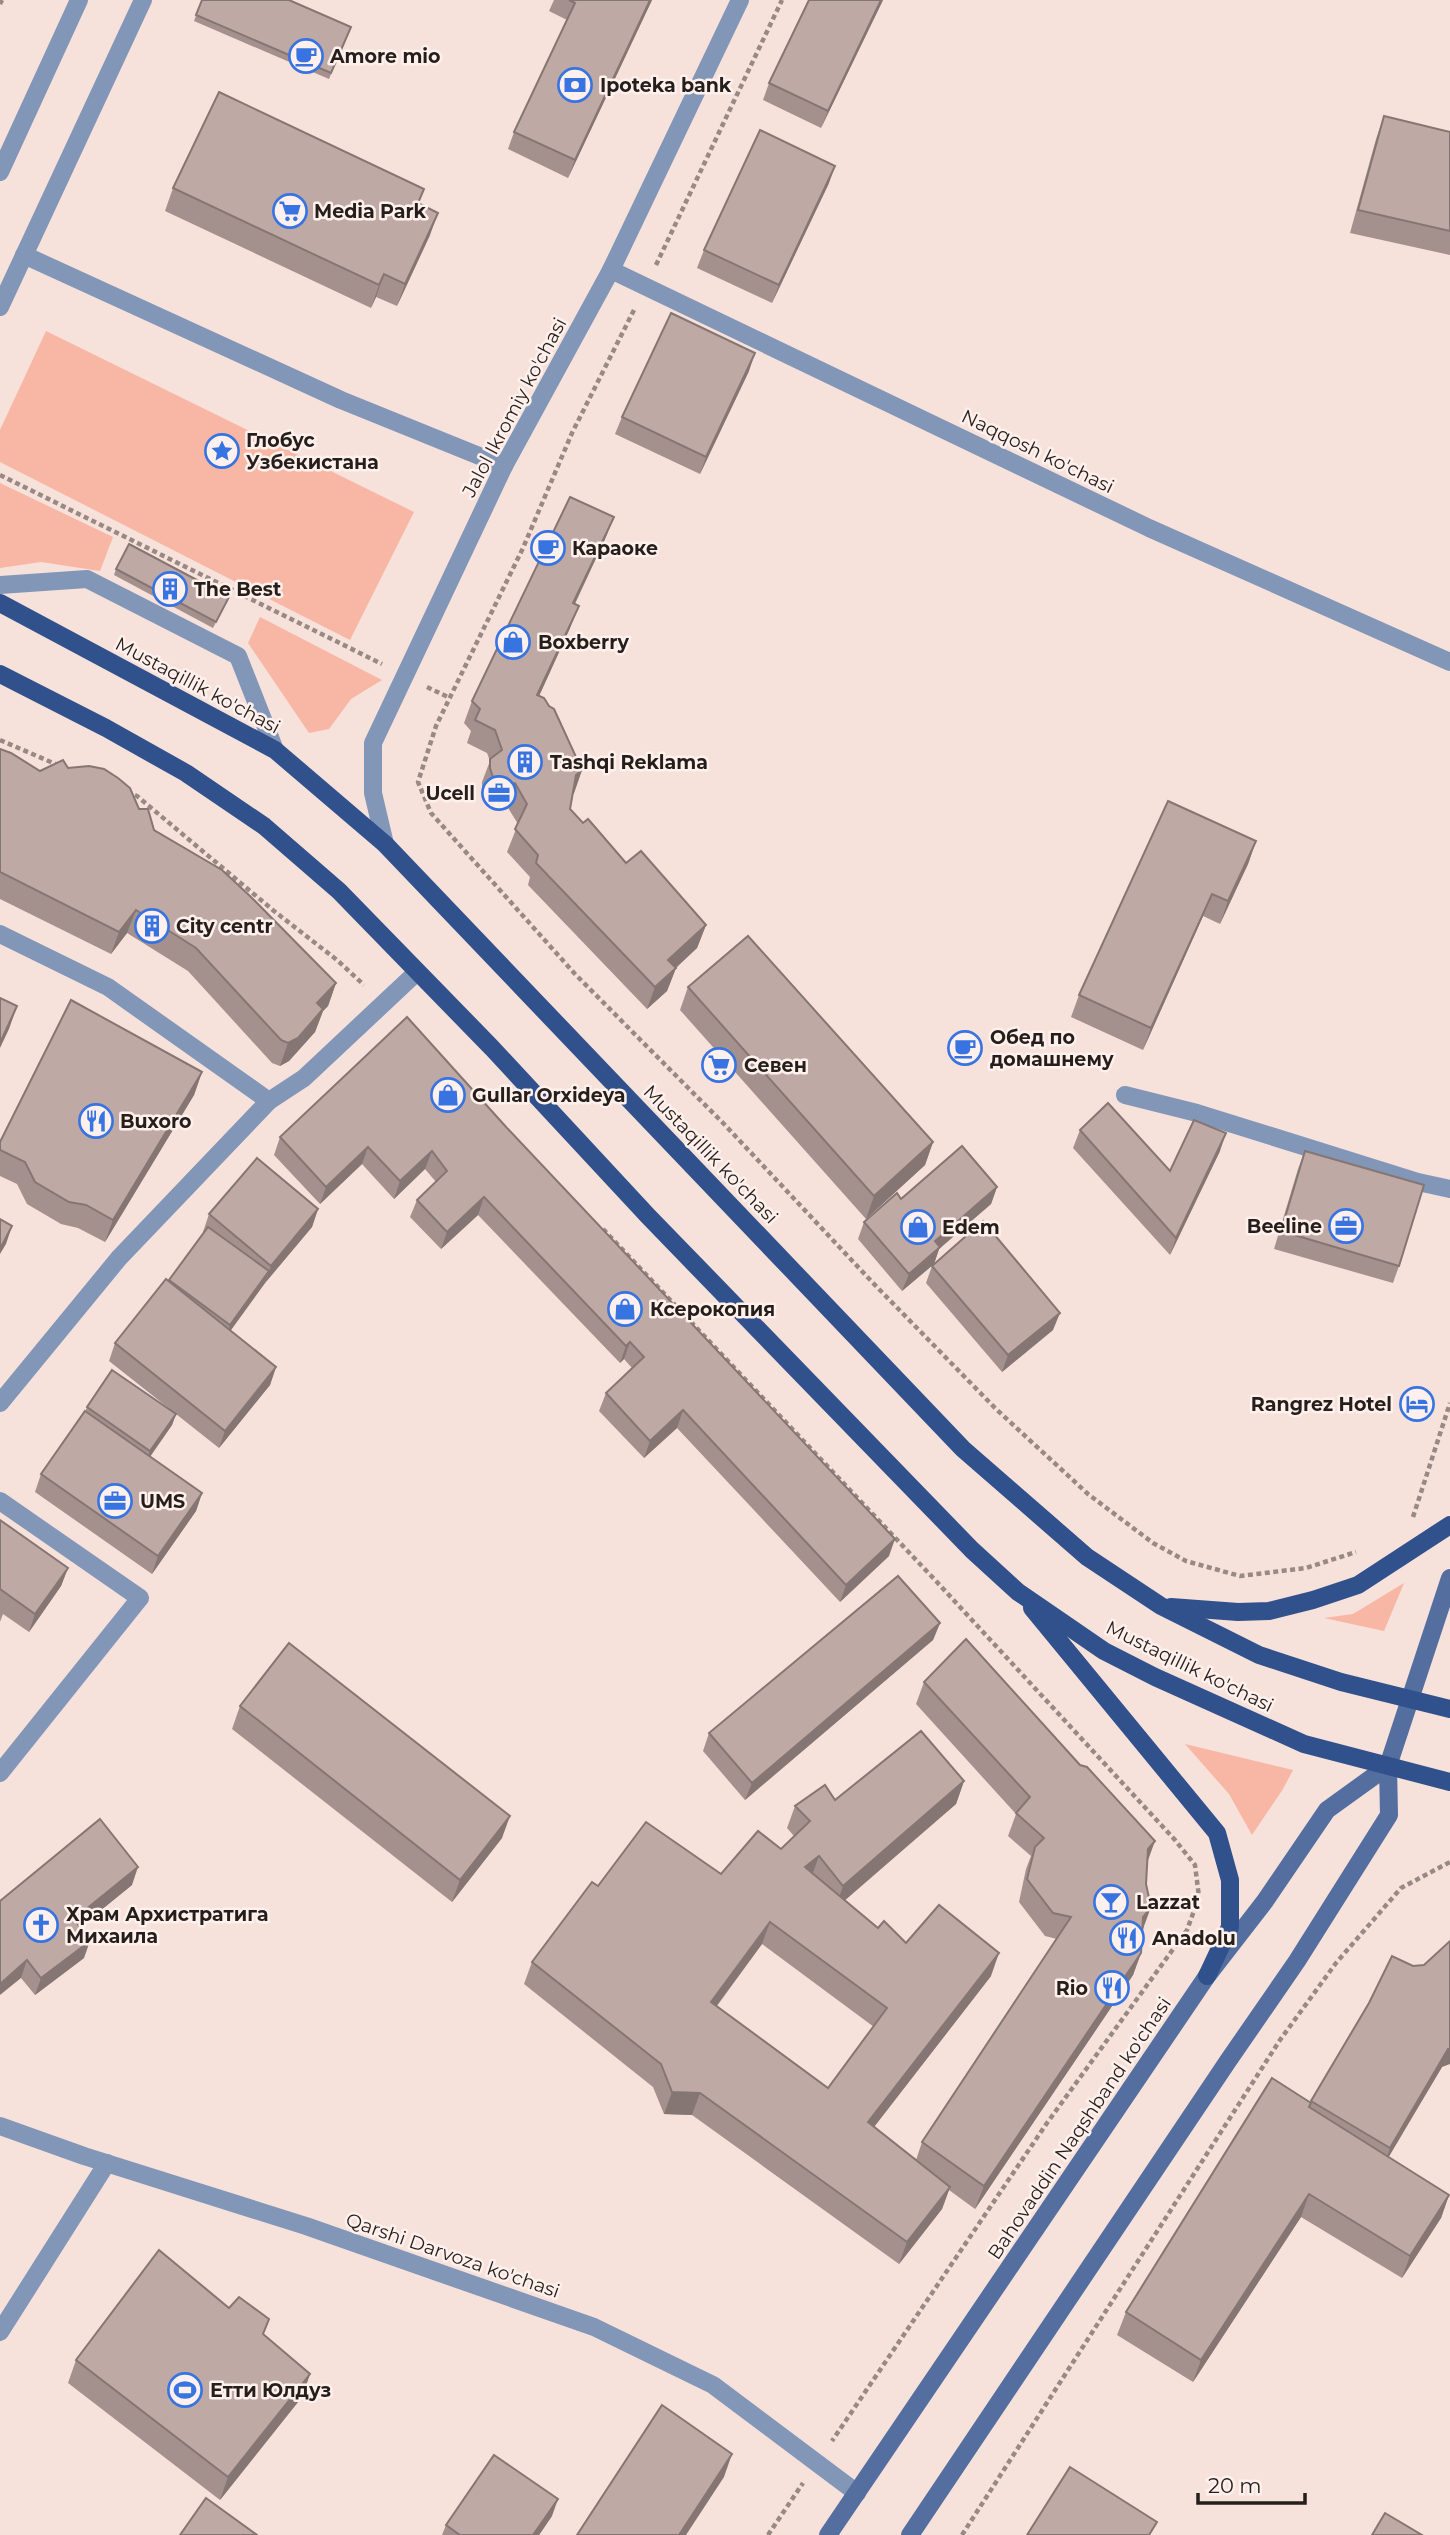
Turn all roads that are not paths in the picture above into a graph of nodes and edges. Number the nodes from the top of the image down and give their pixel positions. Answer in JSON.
{"nodes":[{"id":1,"x":79,"y":0,"type":"edge"},
{"id":2,"x":143,"y":0,"type":"edge"},
{"id":3,"x":740,"y":0,"type":"edge"},
{"id":4,"x":0,"y":172,"type":"edge"},
{"id":5,"x":24,"y":255,"type":"junction"},
{"id":6,"x":611,"y":270,"type":"junction"},
{"id":7,"x":0,"y":307,"type":"edge"},
{"id":8,"x":504,"y":467,"type":"junction"},
{"id":9,"x":0,"y":585,"type":"edge"},
{"id":10,"x":0,"y":603,"type":"edge"},
{"id":11,"x":1450,"y":662,"type":"edge"},
{"id":12,"x":0,"y":674,"type":"edge"},
{"id":13,"x":275,"y":750,"type":"junction"},
{"id":14,"x":385,"y":844,"type":"junction"},
{"id":15,"x":0,"y":934,"type":"edge"},
{"id":16,"x":417,"y":972,"type":"junction"},
{"id":17,"x":1125,"y":1095,"type":"dead end"},
{"id":18,"x":269,"y":1101,"type":"junction"},
{"id":19,"x":1450,"y":1189,"type":"edge"},
{"id":20,"x":0,"y":1403,"type":"edge"},
{"id":21,"x":0,"y":1502,"type":"edge"},
{"id":22,"x":1450,"y":1525,"type":"edge"},
{"id":23,"x":1450,"y":1578,"type":"edge"},
{"id":24,"x":1018,"y":1592,"type":"junction"},
{"id":25,"x":1161,"y":1606,"type":"junction"},
{"id":26,"x":1409,"y":1700,"type":"junction"},
{"id":27,"x":1450,"y":1709,"type":"edge"},
{"id":28,"x":1388,"y":1766,"type":"junction"},
{"id":29,"x":0,"y":1773,"type":"edge"},
{"id":30,"x":1450,"y":1782,"type":"edge"},
{"id":31,"x":1207,"y":1976,"type":"junction"},
{"id":32,"x":0,"y":2126,"type":"edge"},
{"id":33,"x":107,"y":2163,"type":"junction"},
{"id":34,"x":0,"y":2332,"type":"edge"},
{"id":35,"x":857,"y":2493,"type":"junction"},
{"id":36,"x":828,"y":2535,"type":"edge"},
{"id":37,"x":910,"y":2535,"type":"edge"}],
"edges":[{"from":1,"to":4,"type":"street"},
{"from":2,"to":5,"type":"street"},
{"from":3,"to":6,"type":"street","name":"Jalol Ikromiy ko'chasi"},
{"from":5,"to":7,"type":"street"},
{"from":5,"to":8,"type":"street"},
{"from":6,"to":8,"type":"street","name":"Jalol Ikromiy ko'chasi"},
{"from":6,"to":11,"type":"street","name":"Naqqosh ko'chasi"},
{"from":8,"to":14,"type":"street","name":"Jalol Ikromiy ko'chasi"},
{"from":9,"to":13,"type":"street"},
{"from":10,"to":13,"type":"main road","name":"Mustaqillik ko'chasi"},
{"from":12,"to":16,"type":"main road","name":"Mustaqillik ko'chasi"},
{"from":13,"to":14,"type":"main road","name":"Mustaqillik ko'chasi"},
{"from":14,"to":25,"type":"main road","name":"Mustaqillik ko'chasi"},
{"from":15,"to":18,"type":"street"},
{"from":16,"to":18,"type":"street"},
{"from":16,"to":24,"type":"main road","name":"Mustaqillik ko'chasi"},
{"from":17,"to":19,"type":"street"},
{"from":18,"to":20,"type":"street"},
{"from":21,"to":29,"type":"street"},
{"from":22,"to":25,"type":"main road"},
{"from":23,"to":26,"type":"main road"},
{"from":24,"to":28,"type":"main road","name":"Mustaqillik ko'chasi"},
{"from":24,"to":31,"type":"main road"},
{"from":25,"to":26,"type":"main road","name":"Mustaqillik ko'chasi"},
{"from":26,"to":27,"type":"main road","name":"Mustaqillik ko'chasi"},
{"from":26,"to":28,"type":"main road"},
{"from":28,"to":30,"type":"main road","name":"Mustaqillik ko'chasi"},
{"from":28,"to":31,"type":"main road","name":"Bahovaddin Naqshband ko'chasi"},
{"from":28,"to":37,"type":"main road"},
{"from":31,"to":35,"type":"main road","name":"Bahovaddin Naqshband ko'chasi"},
{"from":32,"to":33,"type":"street","name":"Qarshi Darvoza ko'chasi"},
{"from":33,"to":34,"type":"street"},
{"from":33,"to":35,"type":"street","name":"Qarshi Darvoza ko'chasi"},
{"from":35,"to":36,"type":"main road","name":"Bahovaddin Naqshband ko'chasi"}]}
